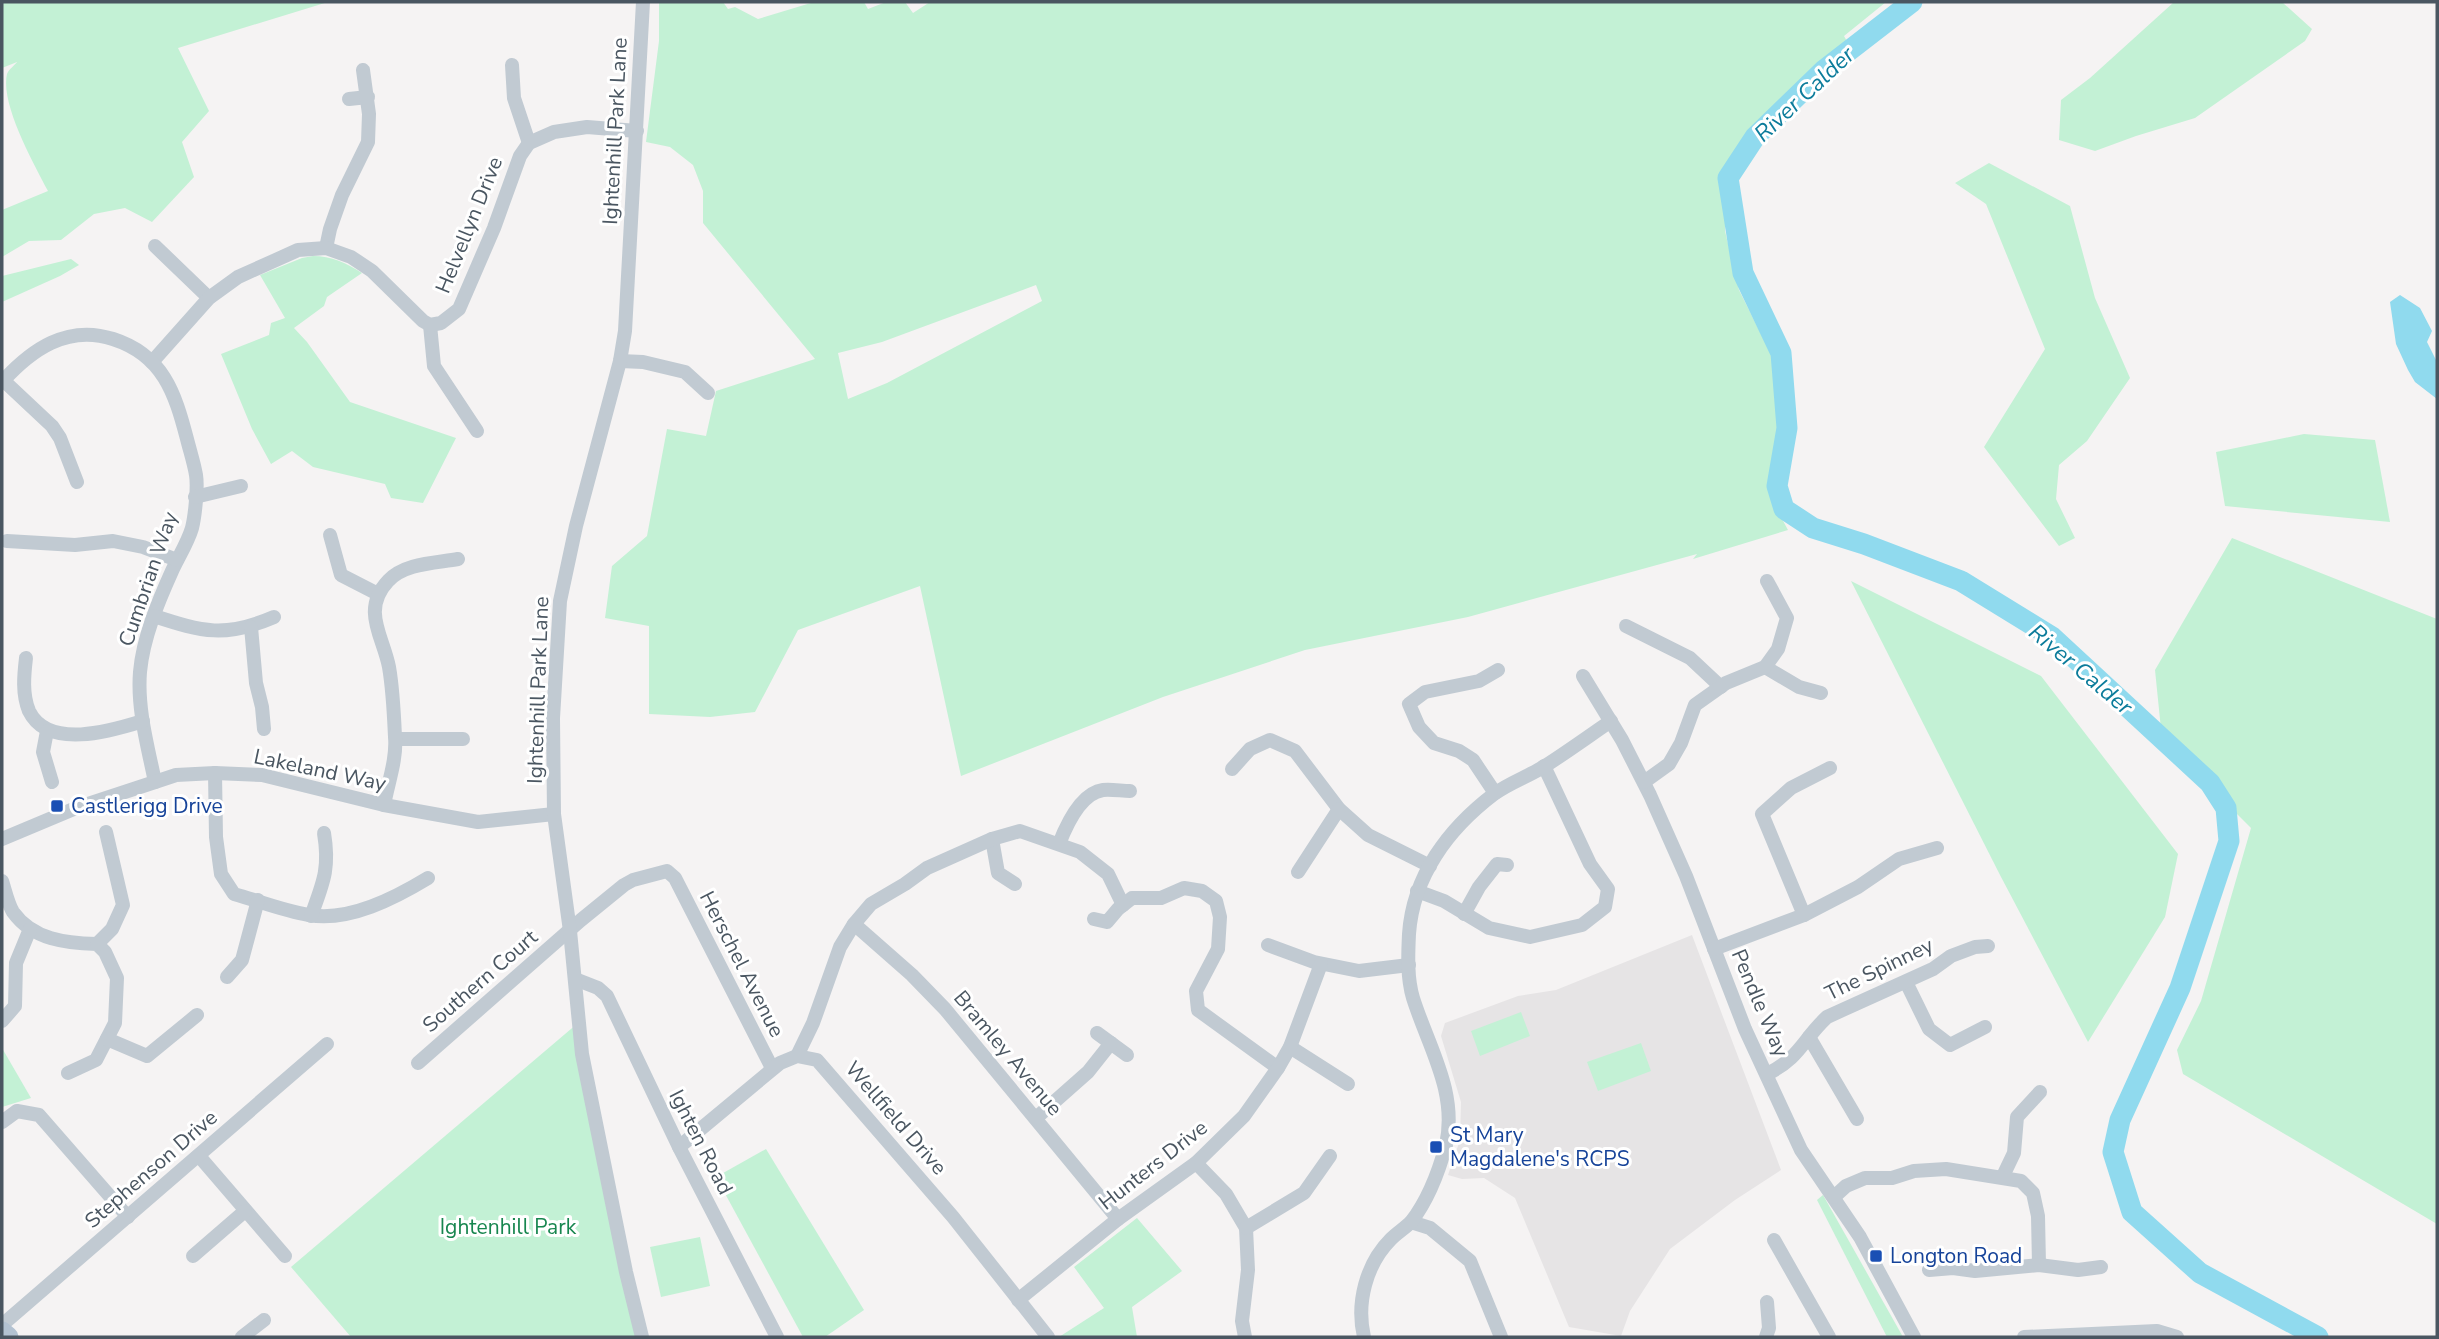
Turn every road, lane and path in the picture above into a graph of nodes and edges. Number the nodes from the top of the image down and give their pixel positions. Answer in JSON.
{"nodes":[{"id":1,"x":643,"y":2,"type":"edge"},
{"id":2,"x":512,"y":65,"type":"dead end"},
{"id":3,"x":363,"y":70,"type":"dead end"},
{"id":4,"x":368,"y":97,"type":"junction"},
{"id":5,"x":349,"y":99,"type":"dead end"},
{"id":6,"x":637,"y":131,"type":"junction"},
{"id":7,"x":529,"y":144,"type":"junction"},
{"id":8,"x":326,"y":248,"type":"junction"},
{"id":9,"x":156,"y":251,"type":"dead end"},
{"id":10,"x":209,"y":298,"type":"junction"},
{"id":11,"x":430,"y":325,"type":"junction"},
{"id":12,"x":620,"y":361,"type":"junction"},
{"id":13,"x":152,"y":362,"type":"junction"},
{"id":14,"x":3,"y":381,"type":"edge"},
{"id":15,"x":708,"y":393,"type":"dead end"},
{"id":16,"x":477,"y":430,"type":"dead end"},
{"id":17,"x":77,"y":482,"type":"dead end"},
{"id":18,"x":241,"y":486,"type":"dead end"},
{"id":19,"x":195,"y":497,"type":"junction"},
{"id":20,"x":330,"y":535,"type":"dead end"},
{"id":21,"x":6,"y":541,"type":"dead end"},
{"id":22,"x":458,"y":559,"type":"dead end"},
{"id":23,"x":177,"y":560,"type":"junction"},
{"id":24,"x":1768,"y":581,"type":"dead end"},
{"id":25,"x":378,"y":594,"type":"junction"},
{"id":26,"x":154,"y":616,"type":"junction"},
{"id":27,"x":274,"y":617,"type":"dead end"},
{"id":28,"x":1626,"y":626,"type":"dead end"},
{"id":29,"x":251,"y":627,"type":"junction"},
{"id":30,"x":26,"y":657,"type":"dead end"},
{"id":31,"x":1765,"y":667,"type":"junction"},
{"id":32,"x":1498,"y":670,"type":"dead end"},
{"id":33,"x":1583,"y":676,"type":"dead end"},
{"id":34,"x":1721,"y":687,"type":"junction"},
{"id":35,"x":1821,"y":693,"type":"dead end"},
{"id":36,"x":143,"y":721,"type":"junction"},
{"id":37,"x":1611,"y":721,"type":"junction"},
{"id":38,"x":264,"y":729,"type":"dead end"},
{"id":39,"x":47,"y":731,"type":"junction"},
{"id":40,"x":396,"y":739,"type":"junction"},
{"id":41,"x":463,"y":739,"type":"dead end"},
{"id":42,"x":1544,"y":766,"type":"junction"},
{"id":43,"x":1830,"y":768,"type":"dead end"},
{"id":44,"x":1232,"y":769,"type":"dead end"},
{"id":45,"x":215,"y":773,"type":"junction"},
{"id":46,"x":52,"y":782,"type":"dead end"},
{"id":47,"x":155,"y":782,"type":"junction"},
{"id":48,"x":1644,"y":782,"type":"junction"},
{"id":49,"x":1130,"y":791,"type":"dead end"},
{"id":50,"x":1495,"y":793,"type":"junction"},
{"id":51,"x":384,"y":806,"type":"junction"},
{"id":52,"x":1339,"y":809,"type":"junction"},
{"id":53,"x":554,"y":814,"type":"junction"},
{"id":54,"x":106,"y":832,"type":"dead end"},
{"id":55,"x":324,"y":834,"type":"dead end"},
{"id":56,"x":2,"y":839,"type":"edge"},
{"id":57,"x":992,"y":839,"type":"junction"},
{"id":58,"x":1059,"y":844,"type":"junction"},
{"id":59,"x":1937,"y":848,"type":"dead end"},
{"id":60,"x":1507,"y":865,"type":"dead end"},
{"id":61,"x":1430,"y":866,"type":"junction"},
{"id":62,"x":1298,"y":872,"type":"dead end"},
{"id":63,"x":428,"y":878,"type":"dead end"},
{"id":64,"x":675,"y":878,"type":"joint"},
{"id":65,"x":2,"y":881,"type":"edge"},
{"id":66,"x":1015,"y":884,"type":"dead end"},
{"id":67,"x":1417,"y":891,"type":"junction"},
{"id":68,"x":258,"y":901,"type":"junction"},
{"id":69,"x":1123,"y":905,"type":"junction"},
{"id":70,"x":7,"y":912,"type":"edge"},
{"id":71,"x":1464,"y":914,"type":"junction"},
{"id":72,"x":311,"y":916,"type":"junction"},
{"id":73,"x":1801,"y":916,"type":"junction"},
{"id":74,"x":1094,"y":919,"type":"dead end"},
{"id":75,"x":854,"y":924,"type":"junction"},
{"id":76,"x":30,"y":929,"type":"junction"},
{"id":77,"x":570,"y":931,"type":"junction"},
{"id":78,"x":97,"y":944,"type":"junction"},
{"id":79,"x":1268,"y":945,"type":"dead end"},
{"id":80,"x":1988,"y":946,"type":"dead end"},
{"id":81,"x":1714,"y":949,"type":"junction"},
{"id":82,"x":1321,"y":964,"type":"junction"},
{"id":83,"x":1409,"y":965,"type":"junction"},
{"id":84,"x":227,"y":977,"type":"dead end"},
{"id":85,"x":575,"y":979,"type":"junction"},
{"id":86,"x":1906,"y":982,"type":"junction"},
{"id":87,"x":197,"y":1015,"type":"dead end"},
{"id":88,"x":2,"y":1021,"type":"edge"},
{"id":89,"x":1985,"y":1027,"type":"dead end"},
{"id":90,"x":1097,"y":1033,"type":"dead end"},
{"id":91,"x":1809,"y":1037,"type":"junction"},
{"id":92,"x":107,"y":1039,"type":"junction"},
{"id":93,"x":1111,"y":1043,"type":"junction"},
{"id":94,"x":327,"y":1044,"type":"dead end"},
{"id":95,"x":1290,"y":1047,"type":"junction"},
{"id":96,"x":1128,"y":1055,"type":"dead end"},
{"id":97,"x":797,"y":1056,"type":"junction"},
{"id":98,"x":418,"y":1063,"type":"dead end"},
{"id":99,"x":772,"y":1068,"type":"junction"},
{"id":100,"x":1278,"y":1068,"type":"junction"},
{"id":101,"x":68,"y":1073,"type":"dead end"},
{"id":102,"x":1767,"y":1074,"type":"junction"},
{"id":103,"x":1348,"y":1084,"type":"dead end"},
{"id":104,"x":2040,"y":1092,"type":"dead end"},
{"id":105,"x":1036,"y":1118,"type":"junction"},
{"id":106,"x":1857,"y":1119,"type":"dead end"},
{"id":107,"x":2,"y":1122,"type":"edge"},
{"id":108,"x":679,"y":1147,"type":"junction"},
{"id":109,"x":198,"y":1156,"type":"junction"},
{"id":110,"x":1330,"y":1156,"type":"dead end"},
{"id":111,"x":1196,"y":1163,"type":"junction"},
{"id":112,"x":2003,"y":1176,"type":"junction"},
{"id":113,"x":1834,"y":1196,"type":"junction"},
{"id":114,"x":245,"y":1211,"type":"junction"},
{"id":115,"x":128,"y":1217,"type":"junction"},
{"id":116,"x":1118,"y":1219,"type":"junction"},
{"id":117,"x":1411,"y":1222,"type":"junction"},
{"id":118,"x":1246,"y":1228,"type":"junction"},
{"id":119,"x":1774,"y":1240,"type":"dead end"},
{"id":120,"x":193,"y":1256,"type":"dead end"},
{"id":121,"x":285,"y":1256,"type":"dead end"},
{"id":122,"x":2039,"y":1265,"type":"junction"},
{"id":123,"x":2101,"y":1267,"type":"dead end"},
{"id":124,"x":1928,"y":1270,"type":"dead end"},
{"id":125,"x":1018,"y":1300,"type":"junction"},
{"id":126,"x":1767,"y":1302,"type":"dead end"},
{"id":127,"x":264,"y":1320,"type":"dead end"},
{"id":128,"x":2,"y":1325,"type":"edge"},
{"id":129,"x":2,"y":1332,"type":"edge"},
{"id":130,"x":2115,"y":1335,"type":"edge"},
{"id":131,"x":8,"y":1337,"type":"edge"},
{"id":132,"x":242,"y":1337,"type":"edge"},
{"id":133,"x":642,"y":1337,"type":"edge"},
{"id":134,"x":777,"y":1337,"type":"edge"},
{"id":135,"x":1048,"y":1337,"type":"edge"},
{"id":136,"x":1244,"y":1337,"type":"edge"},
{"id":137,"x":1364,"y":1337,"type":"edge"},
{"id":138,"x":1501,"y":1337,"type":"edge"},
{"id":139,"x":1766,"y":1337,"type":"edge"},
{"id":140,"x":1829,"y":1337,"type":"edge"},
{"id":141,"x":1914,"y":1337,"type":"edge"},
{"id":142,"x":2024,"y":1337,"type":"edge"},
{"id":143,"x":2177,"y":1337,"type":"edge"}],
"edges":[{"from":1,"to":6,"type":"street","name":"Ightenhill Park Lane"},
{"from":2,"to":7,"type":"street"},
{"from":3,"to":4,"type":"street"},
{"from":4,"to":5,"type":"street"},
{"from":4,"to":8,"type":"street"},
{"from":6,"to":7,"type":"street","name":"Helvellyn Drive"},
{"from":6,"to":12,"type":"street","name":"Ightenhill Park Lane"},
{"from":7,"to":11,"type":"street","name":"Helvellyn Drive"},
{"from":8,"to":10,"type":"street"},
{"from":8,"to":11,"type":"street","name":"Helvellyn Drive"},
{"from":9,"to":10,"type":"street"},
{"from":10,"to":13,"type":"street"},
{"from":11,"to":16,"type":"street"},
{"from":12,"to":15,"type":"street"},
{"from":12,"to":53,"type":"street","name":"Ightenhill Park Lane"},
{"from":13,"to":14,"type":"street","name":"Cumbrian Way"},
{"from":13,"to":19,"type":"street","name":"Cumbrian Way"},
{"from":14,"to":17,"type":"street"},
{"from":18,"to":19,"type":"street"},
{"from":19,"to":23,"type":"street","name":"Cumbrian Way"},
{"from":20,"to":25,"type":"street"},
{"from":21,"to":23,"type":"street"},
{"from":22,"to":25,"type":"street"},
{"from":23,"to":26,"type":"street","name":"Cumbrian Way"},
{"from":24,"to":31,"type":"street"},
{"from":25,"to":40,"type":"street"},
{"from":26,"to":29,"type":"street"},
{"from":26,"to":36,"type":"street","name":"Cumbrian Way"},
{"from":27,"to":29,"type":"street"},
{"from":28,"to":34,"type":"street"},
{"from":29,"to":38,"type":"street"},
{"from":30,"to":39,"type":"street"},
{"from":31,"to":34,"type":"street"},
{"from":31,"to":35,"type":"street"},
{"from":32,"to":50,"type":"street"},
{"from":33,"to":37,"type":"street","name":"Pendle Way"},
{"from":34,"to":48,"type":"street"},
{"from":36,"to":39,"type":"street"},
{"from":36,"to":47,"type":"street","name":"Cumbrian Way"},
{"from":37,"to":42,"type":"street"},
{"from":37,"to":48,"type":"street","name":"Pendle Way"},
{"from":39,"to":46,"type":"street"},
{"from":40,"to":41,"type":"street"},
{"from":40,"to":51,"type":"street"},
{"from":42,"to":50,"type":"street"},
{"from":42,"to":71,"type":"street"},
{"from":43,"to":73,"type":"street"},
{"from":44,"to":52,"type":"street"},
{"from":45,"to":47,"type":"street","name":"Lakeland Way"},
{"from":45,"to":51,"type":"street","name":"Lakeland Way"},
{"from":45,"to":68,"type":"street"},
{"from":47,"to":56,"type":"street","name":"Lakeland Way"},
{"from":48,"to":81,"type":"street","name":"Pendle Way"},
{"from":49,"to":58,"type":"street"},
{"from":50,"to":61,"type":"street"},
{"from":51,"to":53,"type":"street","name":"Lakeland Way"},
{"from":52,"to":61,"type":"street"},
{"from":52,"to":62,"type":"street"},
{"from":53,"to":77,"type":"street","name":"Ightenhill Park Lane"},
{"from":54,"to":78,"type":"street"},
{"from":55,"to":72,"type":"street"},
{"from":57,"to":58,"type":"street"},
{"from":57,"to":66,"type":"street"},
{"from":57,"to":75,"type":"street"},
{"from":58,"to":69,"type":"street"},
{"from":59,"to":73,"type":"street"},
{"from":60,"to":71,"type":"street"},
{"from":61,"to":67,"type":"street"},
{"from":63,"to":72,"type":"street"},
{"from":64,"to":77,"type":"street","name":"Southern Court"},
{"from":64,"to":99,"type":"street","name":"Herschel Avenue"},
{"from":65,"to":70,"type":"street"},
{"from":67,"to":71,"type":"street"},
{"from":67,"to":83,"type":"street"},
{"from":68,"to":72,"type":"street"},
{"from":68,"to":84,"type":"street"},
{"from":69,"to":74,"type":"street"},
{"from":69,"to":100,"type":"street"},
{"from":70,"to":76,"type":"street"},
{"from":73,"to":81,"type":"street"},
{"from":75,"to":97,"type":"street"},
{"from":75,"to":105,"type":"street","name":"Bramley Avenue"},
{"from":76,"to":78,"type":"street"},
{"from":76,"to":88,"type":"street"},
{"from":77,"to":85,"type":"street","name":"Ightenhill Park Lane"},
{"from":77,"to":98,"type":"street","name":"Southern Court"},
{"from":78,"to":92,"type":"street"},
{"from":79,"to":82,"type":"street"},
{"from":80,"to":86,"type":"street","name":"The Spinney"},
{"from":81,"to":102,"type":"street","name":"Pendle Way"},
{"from":82,"to":83,"type":"street"},
{"from":82,"to":95,"type":"street","name":"Hunters Drive"},
{"from":83,"to":117,"type":"street"},
{"from":85,"to":108,"type":"street","name":"Ighten Road"},
{"from":85,"to":133,"type":"street","name":"Ightenhill Park Lane"},
{"from":86,"to":89,"type":"street"},
{"from":86,"to":91,"type":"street","name":"The Spinney"},
{"from":87,"to":92,"type":"street"},
{"from":90,"to":93,"type":"street"},
{"from":91,"to":102,"type":"street","name":"The Spinney"},
{"from":91,"to":106,"type":"street"},
{"from":92,"to":101,"type":"street"},
{"from":93,"to":96,"type":"street"},
{"from":93,"to":105,"type":"street"},
{"from":94,"to":109,"type":"street","name":"Stephenson Drive"},
{"from":95,"to":100,"type":"street","name":"Hunters Drive"},
{"from":95,"to":103,"type":"street"},
{"from":97,"to":99,"type":"street"},
{"from":97,"to":125,"type":"street","name":"Wellfield Drive"},
{"from":99,"to":108,"type":"street"},
{"from":100,"to":111,"type":"street","name":"Hunters Drive"},
{"from":102,"to":113,"type":"street","name":"Pendle Way"},
{"from":104,"to":112,"type":"street"},
{"from":105,"to":116,"type":"street","name":"Bramley Avenue"},
{"from":107,"to":115,"type":"street"},
{"from":108,"to":134,"type":"street","name":"Ighten Road"},
{"from":109,"to":114,"type":"street"},
{"from":109,"to":115,"type":"street","name":"Stephenson Drive"},
{"from":110,"to":118,"type":"street"},
{"from":111,"to":116,"type":"street","name":"Hunters Drive"},
{"from":111,"to":118,"type":"street"},
{"from":112,"to":113,"type":"street"},
{"from":112,"to":122,"type":"street"},
{"from":113,"to":141,"type":"street","name":"Pendle Way"},
{"from":114,"to":120,"type":"street"},
{"from":114,"to":121,"type":"street"},
{"from":115,"to":128,"type":"street","name":"Stephenson Drive"},
{"from":116,"to":125,"type":"street","name":"Hunters Drive"},
{"from":117,"to":137,"type":"street"},
{"from":117,"to":138,"type":"street"},
{"from":118,"to":136,"type":"street"},
{"from":119,"to":140,"type":"street"},
{"from":122,"to":123,"type":"street"},
{"from":122,"to":124,"type":"street"},
{"from":125,"to":135,"type":"street","name":"Wellfield Drive"},
{"from":126,"to":139,"type":"street"},
{"from":127,"to":132,"type":"street"},
{"from":129,"to":131,"type":"main road"},
{"from":130,"to":142,"type":"street"},
{"from":130,"to":143,"type":"street"}]}
